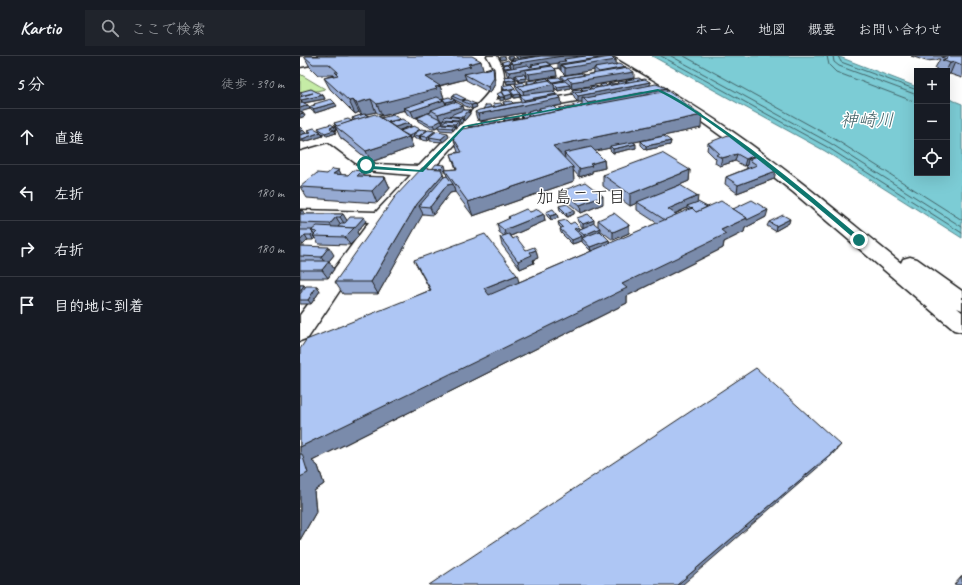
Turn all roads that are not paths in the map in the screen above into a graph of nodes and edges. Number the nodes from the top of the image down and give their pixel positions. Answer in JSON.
{"nodes":[{"id":1,"x":307,"y":56,"type":"edge"},
{"id":2,"x":322,"y":56,"type":"edge"},
{"id":3,"x":342,"y":56,"type":"edge"},
{"id":4,"x":353,"y":56,"type":"edge"},
{"id":5,"x":579,"y":56,"type":"edge"},
{"id":6,"x":300,"y":59,"type":"edge"},
{"id":7,"x":597,"y":59,"type":"junction"},
{"id":8,"x":620,"y":62,"type":"edge"},
{"id":9,"x":300,"y":65,"type":"edge"},
{"id":10,"x":606,"y":70,"type":"edge"},
{"id":11,"x":501,"y":71,"type":"edge"},
{"id":12,"x":647,"y":87,"type":"junction"},
{"id":13,"x":627,"y":96,"type":"edge"},
{"id":14,"x":475,"y":109,"type":"junction"},
{"id":15,"x":425,"y":117,"type":"edge"},
{"id":16,"x":410,"y":121,"type":"junction"},
{"id":17,"x":460,"y":130,"type":"junction"},
{"id":18,"x":330,"y":137,"type":"junction"},
{"id":19,"x":300,"y":146,"type":"edge"},
{"id":20,"x":422,"y":171,"type":"junction"},
{"id":21,"x":300,"y":215,"type":"edge"},
{"id":22,"x":381,"y":217,"type":"junction"},
{"id":23,"x":300,"y":283,"type":"edge"},
{"id":24,"x":334,"y":283,"type":"junction"},
{"id":25,"x":962,"y":302,"type":"edge"},
{"id":26,"x":962,"y":324,"type":"edge"},
{"id":27,"x":300,"y":332,"type":"edge"}],
"edges":[{"from":1,"to":6,"type":"main road"},
{"from":2,"to":6,"type":"main road"},
{"from":3,"to":9,"type":"main road"},
{"from":4,"to":9,"type":"main road"},
{"from":5,"to":7,"type":"main road"},
{"from":7,"to":8,"type":"main road"},
{"from":7,"to":11,"type":"main road"},
{"from":8,"to":10,"type":"main road"},
{"from":8,"to":12,"type":"main road"},
{"from":8,"to":25,"type":"main road"},
{"from":11,"to":14,"type":"main road"},
{"from":12,"to":14,"type":"main road"},
{"from":12,"to":26,"type":"main road"},
{"from":13,"to":17,"type":"main road"},
{"from":14,"to":17,"type":"main road"},
{"from":15,"to":16,"type":"main road"},
{"from":16,"to":17,"type":"main road"},
{"from":16,"to":18,"type":"main road"},
{"from":17,"to":20,"type":"main road"},
{"from":18,"to":19,"type":"main road"},
{"from":18,"to":20,"type":"main road"},
{"from":20,"to":22,"type":"main road"},
{"from":21,"to":22,"type":"main road"},
{"from":22,"to":24,"type":"main road"},
{"from":23,"to":24,"type":"main road"},
{"from":24,"to":27,"type":"main road"}]}
